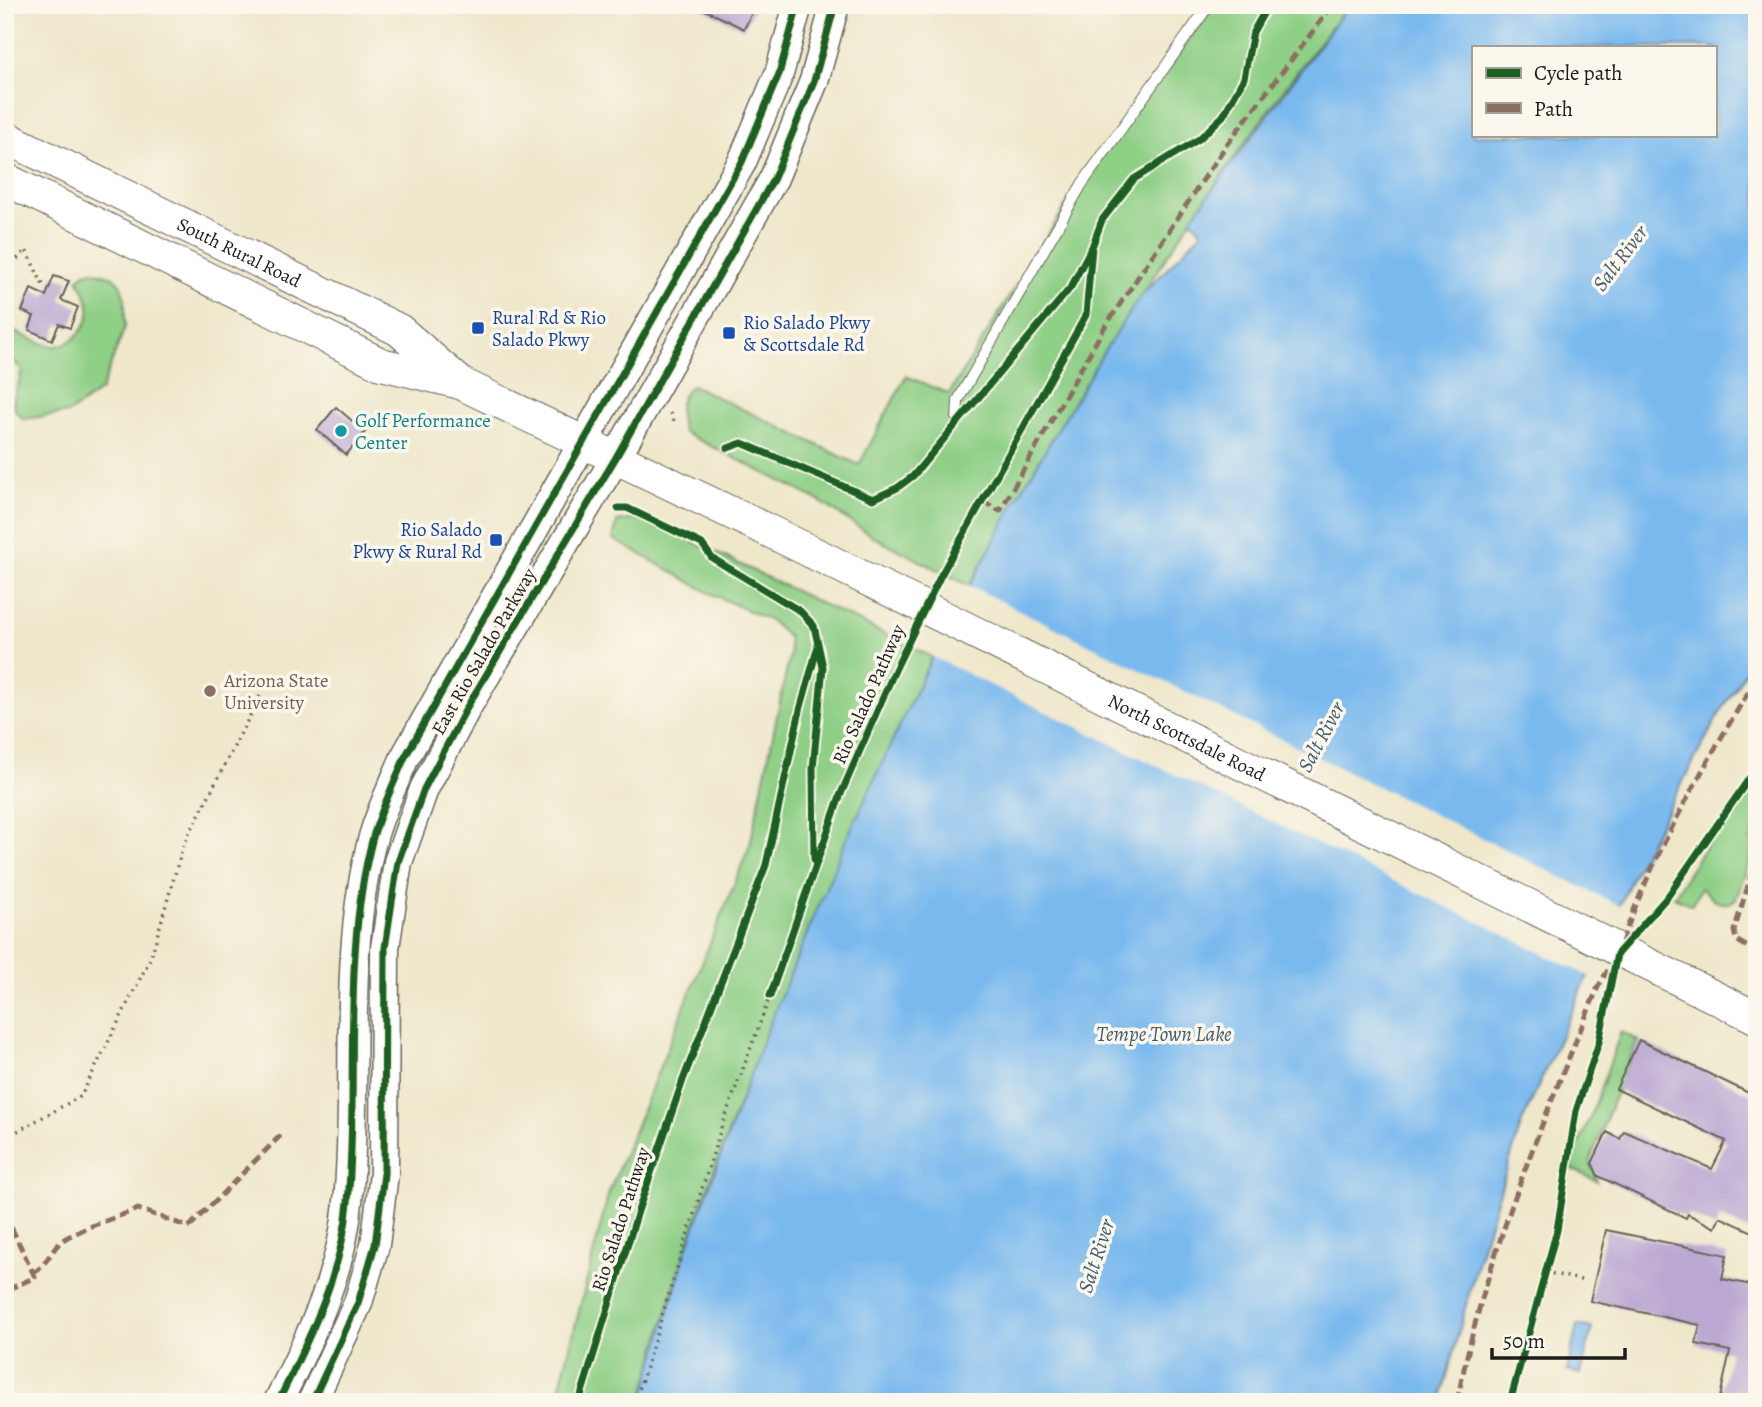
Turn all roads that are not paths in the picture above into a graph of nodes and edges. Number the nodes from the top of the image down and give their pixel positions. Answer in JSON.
{"nodes":[{"id":1,"x":798,"y":5,"type":"edge"},
{"id":2,"x":835,"y":5,"type":"edge"},
{"id":3,"x":1209,"y":5,"type":"edge"},
{"id":4,"x":5,"y":136,"type":"edge"},
{"id":5,"x":5,"y":179,"type":"edge"},
{"id":6,"x":460,"y":383,"type":"junction"},
{"id":7,"x":957,"y":423,"type":"dead end"},
{"id":8,"x":585,"y":444,"type":"junction"},
{"id":9,"x":615,"y":458,"type":"junction"},
{"id":10,"x":1757,"y":1018,"type":"edge"},
{"id":11,"x":278,"y":1402,"type":"edge"},
{"id":12,"x":312,"y":1402,"type":"edge"}],
"edges":[{"from":1,"to":8,"type":"main road","name":"East Rio Salado Parkway"},
{"from":2,"to":9,"type":"main road","name":"East Rio Salado Parkway"},
{"from":3,"to":7,"type":"lane"},
{"from":4,"to":6,"type":"main road","name":"South Rural Road"},
{"from":5,"to":6,"type":"main road","name":"South Rural Road"},
{"from":6,"to":8,"type":"main road","name":"South Rural Road"},
{"from":8,"to":9,"type":"main road","name":"South Rural Road"},
{"from":8,"to":11,"type":"main road","name":"East Rio Salado Parkway"},
{"from":9,"to":10,"type":"main road","name":"North Scottsdale Road"},
{"from":9,"to":12,"type":"main road","name":"East Rio Salado Parkway"}]}
